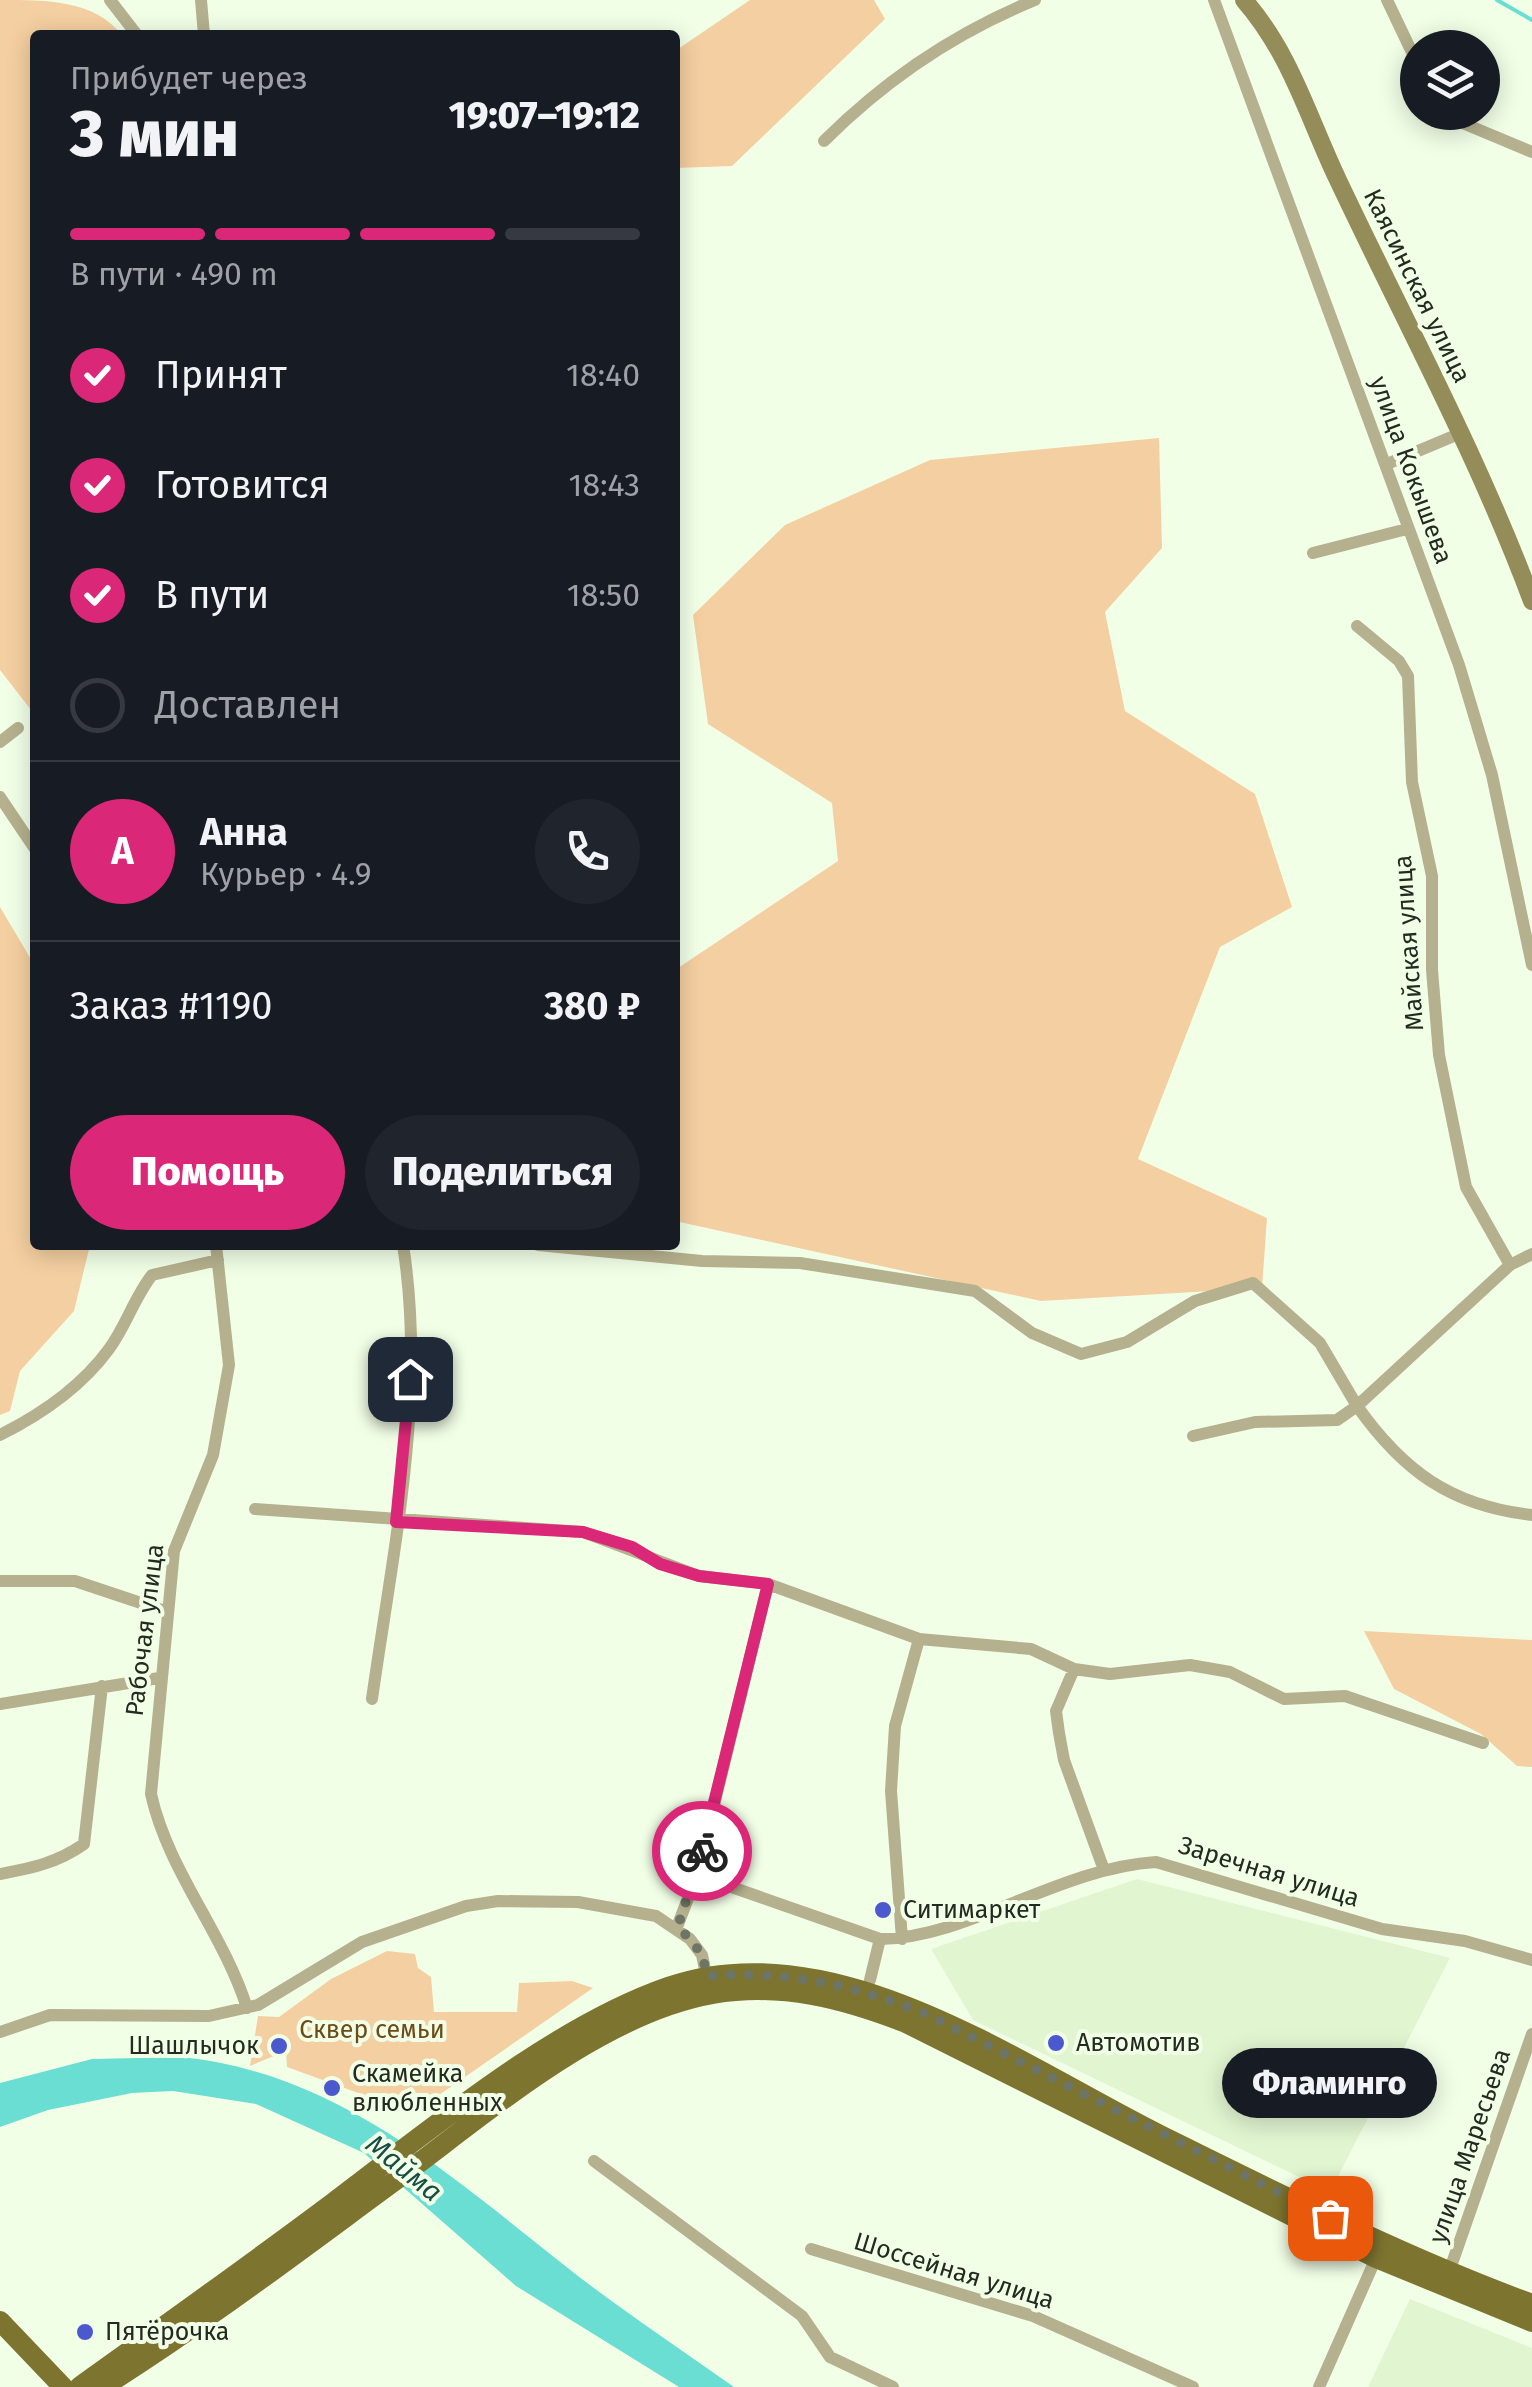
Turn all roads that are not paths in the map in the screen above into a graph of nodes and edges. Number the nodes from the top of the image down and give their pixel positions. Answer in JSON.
{"nodes":[{"id":1,"x":110,"y":0,"type":"edge"},
{"id":2,"x":201,"y":0,"type":"edge"},
{"id":3,"x":1032,"y":0,"type":"edge"},
{"id":4,"x":1214,"y":0,"type":"edge"},
{"id":5,"x":1244,"y":0,"type":"edge"},
{"id":6,"x":1386,"y":0,"type":"edge"},
{"id":7,"x":133,"y":30,"type":"edge"},
{"id":8,"x":204,"y":30,"type":"edge"},
{"id":9,"x":1401,"y":30,"type":"edge"},
{"id":10,"x":1479,"y":130,"type":"edge"},
{"id":11,"x":824,"y":142,"type":"dead end"},
{"id":12,"x":1532,"y":152,"type":"edge"},
{"id":13,"x":1461,"y":433,"type":"junction"},
{"id":14,"x":1387,"y":464,"type":"junction"},
{"id":15,"x":1407,"y":529,"type":"junction"},
{"id":16,"x":1313,"y":553,"type":"dead end"},
{"id":17,"x":1532,"y":601,"type":"edge"},
{"id":18,"x":1357,"y":626,"type":"dead end"},
{"id":19,"x":18,"y":728,"type":"dead end"},
{"id":20,"x":0,"y":742,"type":"edge"},
{"id":21,"x":0,"y":798,"type":"edge"},
{"id":22,"x":30,"y":842,"type":"edge"},
{"id":23,"x":1532,"y":965,"type":"edge"},
{"id":24,"x":217,"y":1250,"type":"edge"},
{"id":25,"x":403,"y":1250,"type":"edge"},
{"id":26,"x":589,"y":1250,"type":"edge"},
{"id":27,"x":1532,"y":1254,"type":"edge"},
{"id":28,"x":218,"y":1260,"type":"junction"},
{"id":29,"x":1510,"y":1265,"type":"junction"},
{"id":30,"x":1357,"y":1406,"type":"junction"},
{"id":31,"x":0,"y":1436,"type":"edge"},
{"id":32,"x":1193,"y":1436,"type":"dead end"},
{"id":33,"x":255,"y":1509,"type":"dead end"},
{"id":34,"x":1532,"y":1515,"type":"edge"},
{"id":35,"x":396,"y":1522,"type":"junction"},
{"id":36,"x":0,"y":1582,"type":"edge"},
{"id":37,"x":768,"y":1584,"type":"junction"},
{"id":38,"x":168,"y":1612,"type":"junction"},
{"id":39,"x":920,"y":1638,"type":"junction"},
{"id":40,"x":1074,"y":1670,"type":"junction"},
{"id":41,"x":160,"y":1678,"type":"junction"},
{"id":42,"x":102,"y":1686,"type":"junction"},
{"id":43,"x":372,"y":1699,"type":"dead end"},
{"id":44,"x":0,"y":1704,"type":"edge"},
{"id":45,"x":1483,"y":1743,"type":"dead end"},
{"id":46,"x":1104,"y":1870,"type":"junction"},
{"id":47,"x":0,"y":1874,"type":"edge"},
{"id":48,"x":697,"y":1875,"type":"junction"},
{"id":49,"x":678,"y":1926,"type":"junction"},
{"id":50,"x":880,"y":1939,"type":"junction"},
{"id":51,"x":902,"y":1939,"type":"junction"},
{"id":52,"x":1532,"y":1960,"type":"edge"},
{"id":53,"x":870,"y":1980,"type":"dead end"},
{"id":54,"x":708,"y":1985,"type":"junction"},
{"id":55,"x":247,"y":2008,"type":"junction"},
{"id":56,"x":0,"y":2032,"type":"edge"},
{"id":57,"x":1532,"y":2034,"type":"edge"},
{"id":58,"x":594,"y":2161,"type":"dead end"},
{"id":59,"x":337,"y":2212,"type":"junction"},
{"id":60,"x":810,"y":2250,"type":"dead end"},
{"id":61,"x":1376,"y":2258,"type":"junction"},
{"id":62,"x":1449,"y":2272,"type":"junction"},
{"id":63,"x":1532,"y":2304,"type":"edge"},
{"id":64,"x":0,"y":2321,"type":"edge"},
{"id":65,"x":1532,"y":2322,"type":"edge"},
{"id":66,"x":0,"y":2330,"type":"edge"},
{"id":67,"x":1317,"y":2386,"type":"edge"},
{"id":68,"x":53,"y":2387,"type":"edge"},
{"id":69,"x":63,"y":2387,"type":"edge"},
{"id":70,"x":78,"y":2387,"type":"edge"},
{"id":71,"x":103,"y":2387,"type":"edge"},
{"id":72,"x":893,"y":2387,"type":"edge"},
{"id":73,"x":1193,"y":2387,"type":"edge"}],
"edges":[{"from":1,"to":7,"type":"street"},
{"from":2,"to":8,"type":"street"},
{"from":3,"to":11,"type":"street"},
{"from":4,"to":14,"type":"street","name":"улица Кокышева"},
{"from":5,"to":13,"type":"street","name":"Каясинская улица"},
{"from":6,"to":9,"type":"street"},
{"from":10,"to":12,"type":"street"},
{"from":13,"to":14,"type":"street"},
{"from":13,"to":17,"type":"street","name":"Каясинская улица"},
{"from":14,"to":15,"type":"street","name":"улица Кокышева"},
{"from":15,"to":16,"type":"street"},
{"from":15,"to":23,"type":"street","name":"улица Кокышева"},
{"from":18,"to":29,"type":"street","name":"Майская улица"},
{"from":19,"to":20,"type":"street"},
{"from":21,"to":22,"type":"street"},
{"from":24,"to":28,"type":"street","name":"Рабочая улица"},
{"from":25,"to":35,"type":"street"},
{"from":26,"to":30,"type":"street"},
{"from":27,"to":29,"type":"street"},
{"from":28,"to":31,"type":"street"},
{"from":28,"to":38,"type":"street","name":"Рабочая улица"},
{"from":29,"to":30,"type":"street"},
{"from":30,"to":32,"type":"street"},
{"from":30,"to":34,"type":"street"},
{"from":33,"to":35,"type":"street"},
{"from":35,"to":37,"type":"street"},
{"from":35,"to":43,"type":"street"},
{"from":36,"to":38,"type":"street"},
{"from":37,"to":39,"type":"street"},
{"from":37,"to":48,"type":"street"},
{"from":38,"to":41,"type":"street","name":"Рабочая улица"},
{"from":39,"to":40,"type":"street"},
{"from":39,"to":51,"type":"street"},
{"from":40,"to":45,"type":"street"},
{"from":40,"to":46,"type":"street"},
{"from":41,"to":42,"type":"street"},
{"from":41,"to":55,"type":"street","name":"Рабочая улица"},
{"from":42,"to":44,"type":"street"},
{"from":42,"to":47,"type":"street"},
{"from":46,"to":51,"type":"street","name":"Заречная улица"},
{"from":46,"to":52,"type":"street","name":"Заречная улица"},
{"from":48,"to":49,"type":"street"},
{"from":48,"to":50,"type":"street","name":"Заречная улица"},
{"from":49,"to":54,"type":"street"},
{"from":49,"to":55,"type":"street"},
{"from":50,"to":51,"type":"street","name":"Заречная улица"},
{"from":50,"to":53,"type":"street"},
{"from":54,"to":59,"type":"main road"},
{"from":54,"to":61,"type":"main road"},
{"from":54,"to":62,"type":"main road"},
{"from":55,"to":56,"type":"street"},
{"from":57,"to":62,"type":"street","name":"улица Маресьева"},
{"from":58,"to":72,"type":"street"},
{"from":59,"to":70,"type":"main road"},
{"from":59,"to":71,"type":"main road"},
{"from":60,"to":73,"type":"street","name":"Шоссейная улица"},
{"from":61,"to":65,"type":"main road"},
{"from":61,"to":67,"type":"street"},
{"from":62,"to":63,"type":"main road"},
{"from":64,"to":69,"type":"main road"},
{"from":66,"to":68,"type":"main road"}]}
